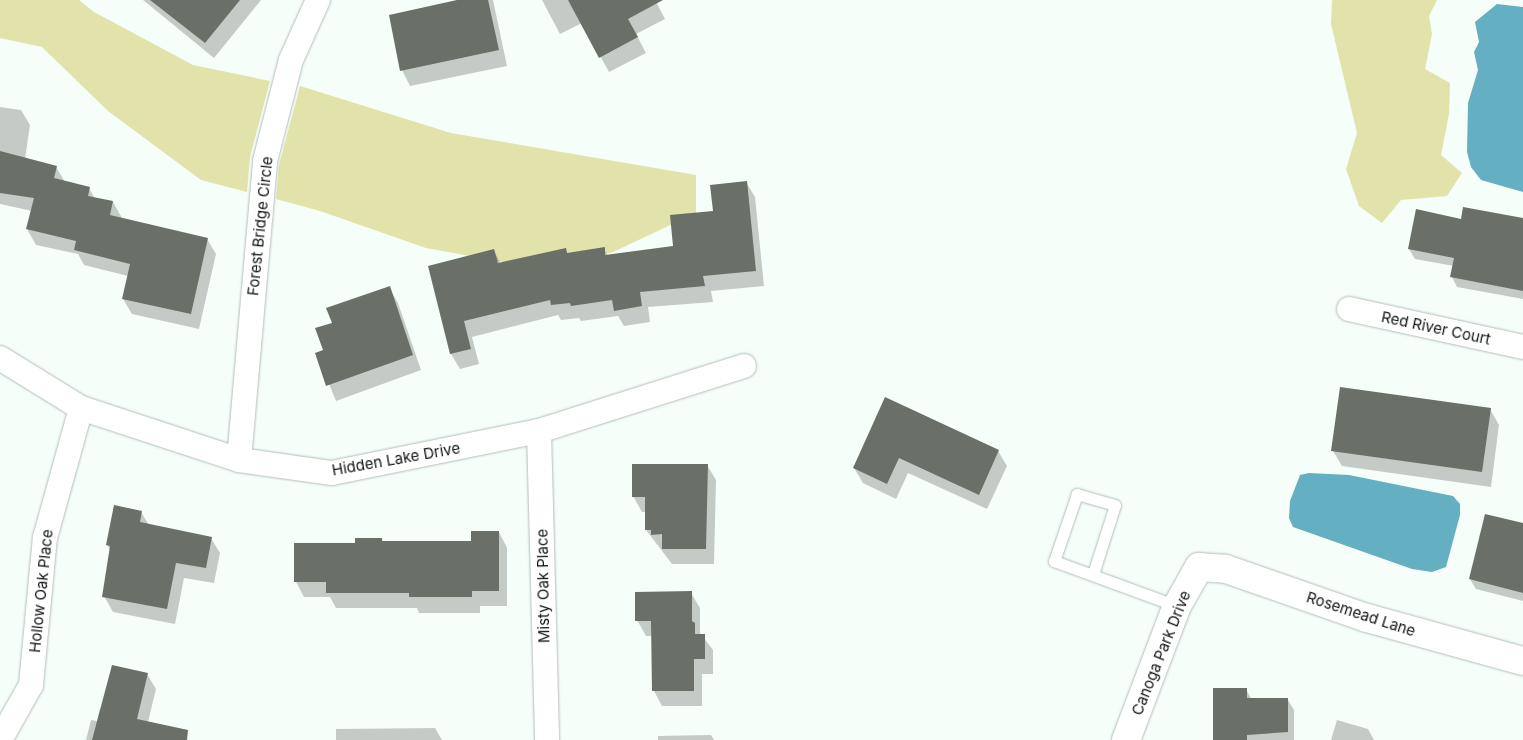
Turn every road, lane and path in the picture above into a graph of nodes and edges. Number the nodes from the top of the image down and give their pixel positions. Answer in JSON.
{"nodes":[{"id":1,"x":318,"y":0,"type":"edge"},
{"id":2,"x":1349,"y":309,"type":"dead end"},
{"id":3,"x":1523,"y":347,"type":"edge"},
{"id":4,"x":0,"y":358,"type":"edge"},
{"id":5,"x":744,"y":366,"type":"dead end"},
{"id":6,"x":81,"y":408,"type":"junction"},
{"id":7,"x":540,"y":432,"type":"junction"},
{"id":8,"x":239,"y":460,"type":"junction"},
{"id":9,"x":1199,"y":567,"type":"joint"},
{"id":10,"x":1093,"y":574,"type":"junction"},
{"id":11,"x":1177,"y":606,"type":"junction"},
{"id":12,"x":1523,"y":660,"type":"edge"},
{"id":13,"x":0,"y":740,"type":"edge"},
{"id":14,"x":547,"y":740,"type":"edge"},
{"id":15,"x":1126,"y":740,"type":"edge"}],
"edges":[{"from":1,"to":8,"type":"street","name":"Forest Bridge Circle"},
{"from":2,"to":3,"type":"street","name":"Red River Court"},
{"from":4,"to":6,"type":"street","name":"Hidden Lake Drive"},
{"from":5,"to":7,"type":"street","name":"Hidden Lake Drive"},
{"from":6,"to":8,"type":"street","name":"Hidden Lake Drive"},
{"from":6,"to":13,"type":"street","name":"Hollow Oak Place"},
{"from":7,"to":8,"type":"street","name":"Hidden Lake Drive"},
{"from":7,"to":14,"type":"street","name":"Misty Oak Place"},
{"from":9,"to":11,"type":"street","name":"Canoga Park Drive"},
{"from":9,"to":12,"type":"street","name":"Rosemead Lane"},
{"from":10,"to":10,"type":"lane"},
{"from":10,"to":11,"type":"lane"},
{"from":11,"to":15,"type":"street","name":"Canoga Park Drive"}]}
